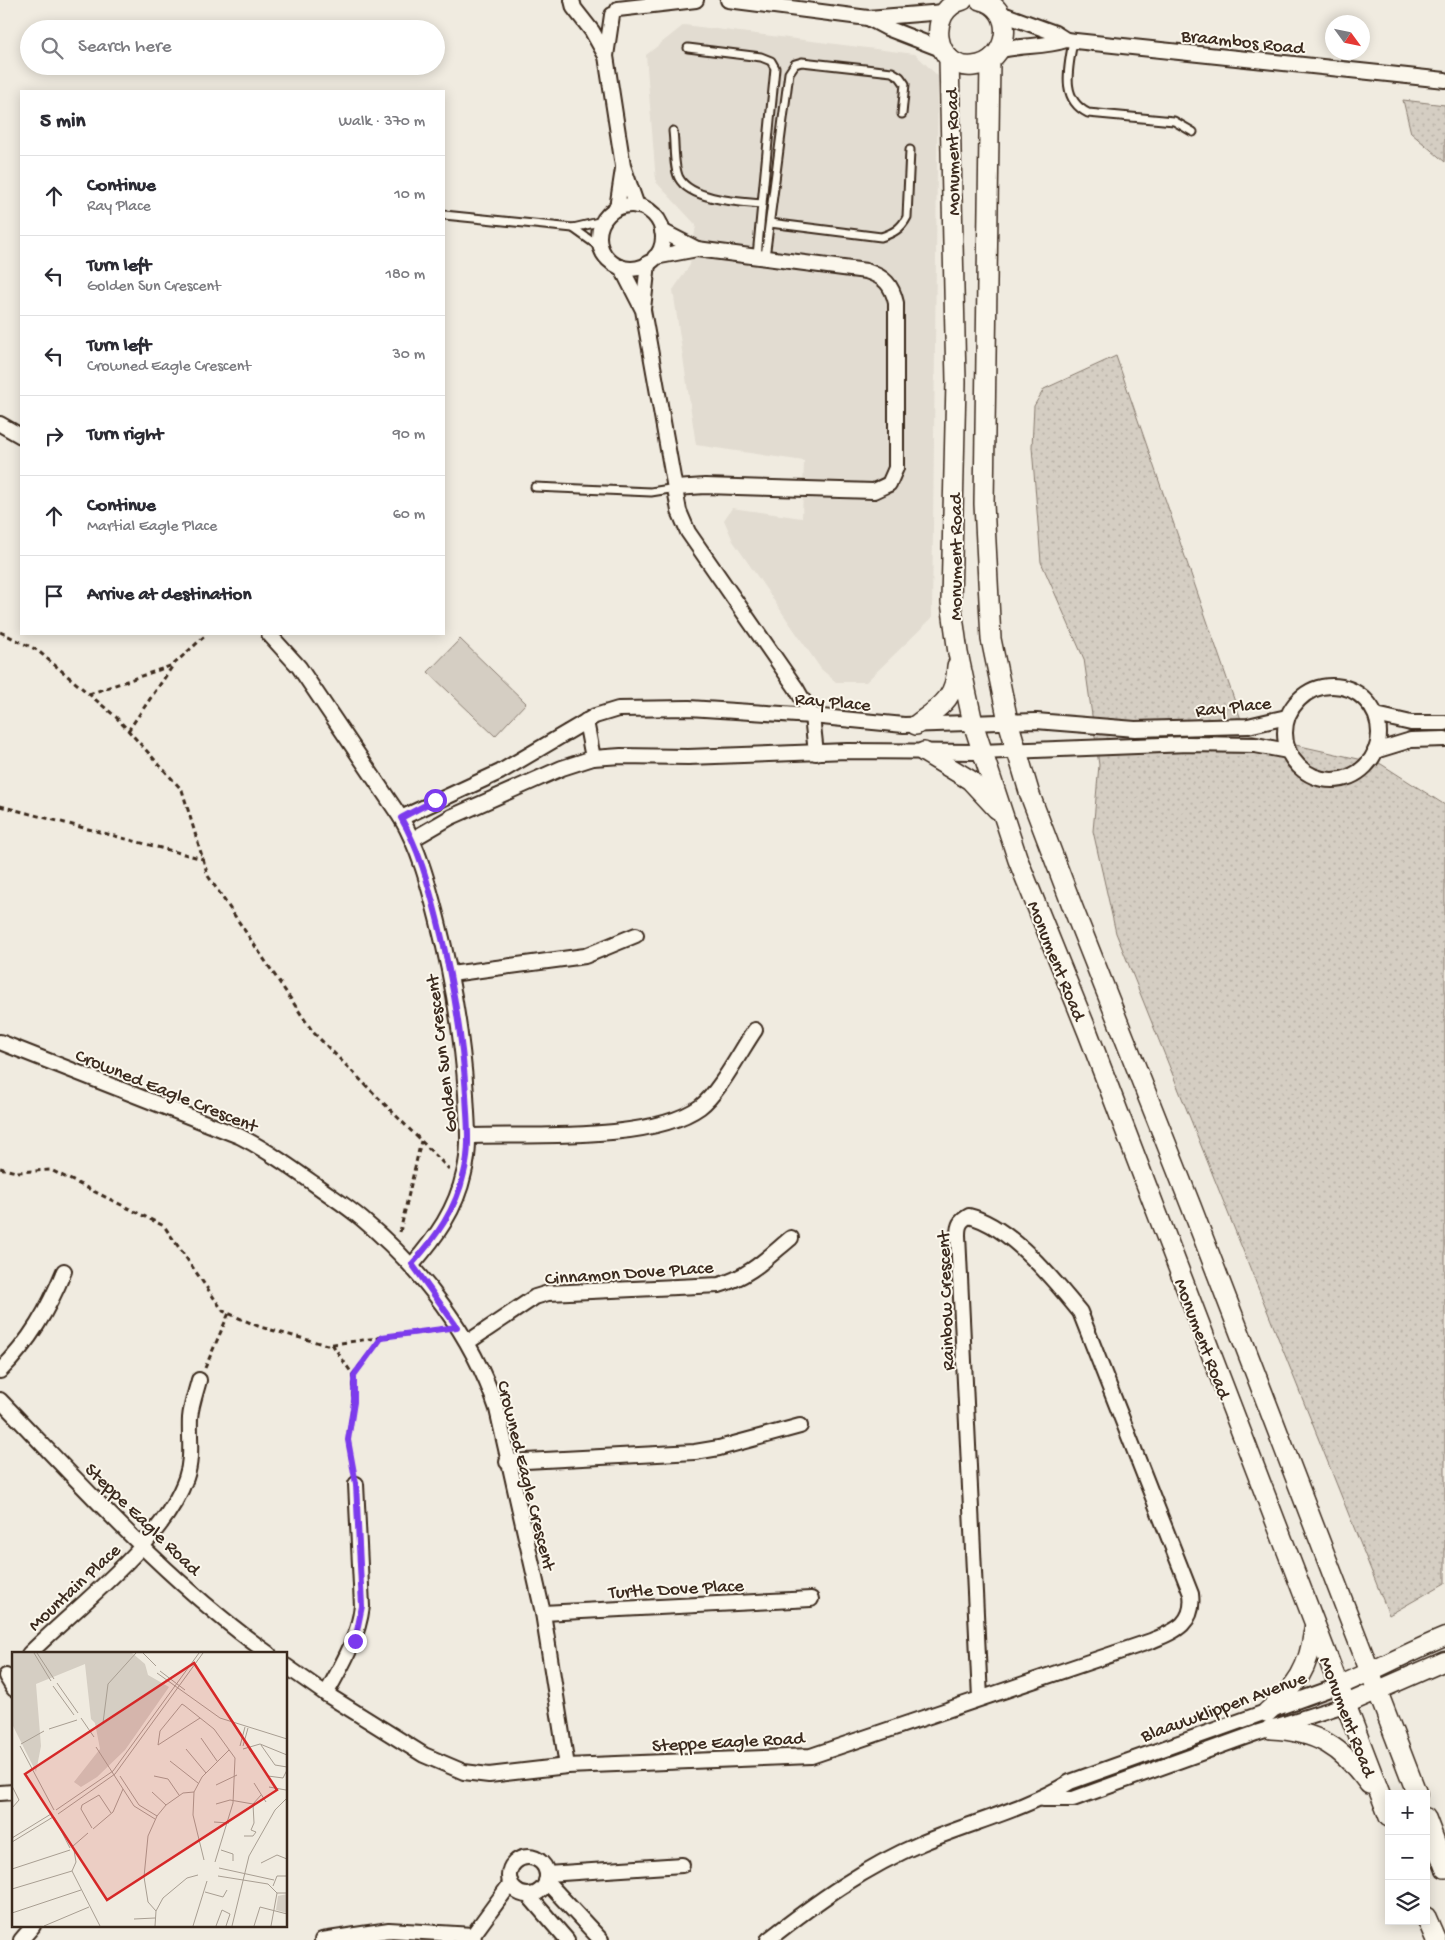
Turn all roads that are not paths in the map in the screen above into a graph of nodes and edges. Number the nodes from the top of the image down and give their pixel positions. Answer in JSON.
{"nodes":[{"id":1,"x":572,"y":0,"type":"edge"},
{"id":2,"x":696,"y":0,"type":"edge"},
{"id":3,"x":728,"y":0,"type":"edge"},
{"id":4,"x":983,"y":0,"type":"edge"},
{"id":5,"x":951,"y":5,"type":"edge"},
{"id":6,"x":617,"y":8,"type":"edge"},
{"id":7,"x":1000,"y":14,"type":"junction"},
{"id":8,"x":581,"y":15,"type":"junction"},
{"id":9,"x":868,"y":18,"type":"junction"},
{"id":10,"x":1070,"y":40,"type":"junction"},
{"id":11,"x":688,"y":48,"type":"dead end"},
{"id":12,"x":945,"y":53,"type":"junction"},
{"id":13,"x":995,"y":55,"type":"junction"},
{"id":14,"x":606,"y":56,"type":"junction"},
{"id":15,"x":1445,"y":80,"type":"edge"},
{"id":16,"x":902,"y":114,"type":"dead end"},
{"id":17,"x":673,"y":132,"type":"dead end"},
{"id":18,"x":1193,"y":132,"type":"dead end"},
{"id":19,"x":910,"y":150,"type":"dead end"},
{"id":20,"x":623,"y":166,"type":"junction"},
{"id":21,"x":762,"y":204,"type":"junction"},
{"id":22,"x":638,"y":206,"type":"junction"},
{"id":23,"x":617,"y":208,"type":"junction"},
{"id":24,"x":445,"y":214,"type":"edge"},
{"id":25,"x":603,"y":221,"type":"junction"},
{"id":26,"x":770,"y":223,"type":"junction"},
{"id":27,"x":573,"y":228,"type":"junction"},
{"id":28,"x":662,"y":231,"type":"junction"},
{"id":29,"x":601,"y":248,"type":"junction"},
{"id":30,"x":697,"y":249,"type":"junction"},
{"id":31,"x":761,"y":257,"type":"junction"},
{"id":32,"x":652,"y":260,"type":"junction"},
{"id":33,"x":621,"y":267,"type":"junction"},
{"id":34,"x":643,"y":310,"type":"junction"},
{"id":35,"x":0,"y":424,"type":"edge"},
{"id":36,"x":20,"y":435,"type":"edge"},
{"id":37,"x":535,"y":487,"type":"dead end"},
{"id":38,"x":676,"y":488,"type":"junction"},
{"id":39,"x":270,"y":635,"type":"edge"},
{"id":40,"x":958,"y":653,"type":"junction"},
{"id":41,"x":1376,"y":715,"type":"junction"},
{"id":42,"x":812,"y":716,"type":"junction"},
{"id":43,"x":1287,"y":717,"type":"junction"},
{"id":44,"x":586,"y":721,"type":"junction"},
{"id":45,"x":1008,"y":721,"type":"junction"},
{"id":46,"x":1445,"y":722,"type":"edge"},
{"id":47,"x":973,"y":723,"type":"junction"},
{"id":48,"x":916,"y":725,"type":"junction"},
{"id":49,"x":1445,"y":739,"type":"edge"},
{"id":50,"x":1017,"y":750,"type":"junction"},
{"id":51,"x":1288,"y":751,"type":"junction"},
{"id":52,"x":1375,"y":751,"type":"junction"},
{"id":53,"x":924,"y":752,"type":"junction"},
{"id":54,"x":981,"y":752,"type":"junction"},
{"id":55,"x":816,"y":753,"type":"junction"},
{"id":56,"x":594,"y":758,"type":"junction"},
{"id":57,"x":477,"y":783,"type":"junction"},
{"id":58,"x":484,"y":803,"type":"junction"},
{"id":59,"x":401,"y":818,"type":"junction"},
{"id":60,"x":1006,"y":820,"type":"junction"},
{"id":61,"x":414,"y":839,"type":"junction"},
{"id":62,"x":636,"y":935,"type":"dead end"},
{"id":63,"x":451,"y":974,"type":"junction"},
{"id":64,"x":755,"y":1030,"type":"dead end"},
{"id":65,"x":0,"y":1042,"type":"edge"},
{"id":66,"x":470,"y":1136,"type":"junction"},
{"id":67,"x":791,"y":1238,"type":"dead end"},
{"id":68,"x":412,"y":1264,"type":"junction"},
{"id":69,"x":64,"y":1271,"type":"dead end"},
{"id":70,"x":468,"y":1342,"type":"junction"},
{"id":71,"x":0,"y":1371,"type":"edge"},
{"id":72,"x":199,"y":1380,"type":"road end"},
{"id":73,"x":0,"y":1400,"type":"edge"},
{"id":74,"x":800,"y":1426,"type":"dead end"},
{"id":75,"x":507,"y":1462,"type":"junction"},
{"id":76,"x":356,"y":1484,"type":"road end"},
{"id":77,"x":143,"y":1546,"type":"junction"},
{"id":78,"x":811,"y":1599,"type":"dead end"},
{"id":79,"x":544,"y":1613,"type":"junction"},
{"id":80,"x":1181,"y":1626,"type":"joint"},
{"id":81,"x":1314,"y":1626,"type":"junction"},
{"id":82,"x":1445,"y":1637,"type":"edge"},
{"id":83,"x":31,"y":1652,"type":"edge"},
{"id":84,"x":266,"y":1652,"type":"edge"},
{"id":85,"x":1445,"y":1661,"type":"edge"},
{"id":86,"x":288,"y":1667,"type":"edge"},
{"id":87,"x":1372,"y":1672,"type":"junction"},
{"id":88,"x":1338,"y":1686,"type":"junction"},
{"id":89,"x":1378,"y":1690,"type":"junction"},
{"id":90,"x":326,"y":1694,"type":"junction"},
{"id":91,"x":980,"y":1698,"type":"junction"},
{"id":92,"x":1344,"y":1705,"type":"junction"},
{"id":93,"x":1269,"y":1720,"type":"junction"},
{"id":94,"x":567,"y":1766,"type":"junction"},
{"id":95,"x":1416,"y":1790,"type":"edge"},
{"id":96,"x":1385,"y":1808,"type":"edge"},
{"id":97,"x":1385,"y":1809,"type":"edge"},
{"id":98,"x":1430,"y":1829,"type":"edge"},
{"id":99,"x":682,"y":1865,"type":"dead end"},
{"id":100,"x":1445,"y":1868,"type":"edge"},
{"id":101,"x":547,"y":1878,"type":"junction"},
{"id":102,"x":511,"y":1883,"type":"junction"},
{"id":103,"x":528,"y":1895,"type":"junction"},
{"id":104,"x":1429,"y":1925,"type":"edge"},
{"id":105,"x":31,"y":1928,"type":"edge"},
{"id":106,"x":474,"y":1938,"type":"edge"},
{"id":107,"x":20,"y":1940,"type":"edge"},
{"id":108,"x":322,"y":1940,"type":"edge"},
{"id":109,"x":567,"y":1940,"type":"edge"},
{"id":110,"x":602,"y":1940,"type":"edge"},
{"id":111,"x":768,"y":1940,"type":"edge"},
{"id":112,"x":1436,"y":1940,"type":"edge"}],
"edges":[{"from":1,"to":8,"type":"street"},
{"from":2,"to":6,"type":"street"},
{"from":3,"to":9,"type":"street"},
{"from":4,"to":7,"type":"main road"},
{"from":5,"to":9,"type":"street"},
{"from":5,"to":12,"type":"main road","name":"Monument Road"},
{"from":6,"to":8,"type":"street"},
{"from":6,"to":14,"type":"street"},
{"from":7,"to":10,"type":"street","name":"Braambos Road"},
{"from":7,"to":13,"type":"main road","name":"Monument Road"},
{"from":8,"to":14,"type":"street"},
{"from":9,"to":12,"type":"street"},
{"from":10,"to":13,"type":"street","name":"Braambos Road"},
{"from":10,"to":15,"type":"street","name":"Braambos Road"},
{"from":10,"to":18,"type":"lane"},
{"from":11,"to":21,"type":"lane"},
{"from":12,"to":13,"type":"main road"},
{"from":12,"to":40,"type":"main road","name":"Monument Road"},
{"from":13,"to":45,"type":"main road","name":"Monument Road"},
{"from":14,"to":20,"type":"street"},
{"from":16,"to":26,"type":"lane"},
{"from":17,"to":21,"type":"lane"},
{"from":19,"to":26,"type":"lane"},
{"from":20,"to":22,"type":"street"},
{"from":20,"to":23,"type":"street"},
{"from":21,"to":31,"type":"lane"},
{"from":22,"to":23,"type":"street"},
{"from":22,"to":28,"type":"street"},
{"from":23,"to":25,"type":"street"},
{"from":24,"to":27,"type":"lane"},
{"from":25,"to":27,"type":"lane"},
{"from":25,"to":29,"type":"street"},
{"from":26,"to":31,"type":"lane"},
{"from":27,"to":29,"type":"lane"},
{"from":28,"to":30,"type":"street"},
{"from":28,"to":32,"type":"street"},
{"from":29,"to":33,"type":"street"},
{"from":30,"to":31,"type":"street"},
{"from":30,"to":32,"type":"street"},
{"from":31,"to":38,"type":"street"},
{"from":32,"to":33,"type":"street"},
{"from":32,"to":34,"type":"street"},
{"from":33,"to":34,"type":"street"},
{"from":34,"to":38,"type":"street"},
{"from":35,"to":36,"type":"street"},
{"from":37,"to":38,"type":"lane"},
{"from":38,"to":42,"type":"street"},
{"from":39,"to":59,"type":"street","name":"Golden Sun Crescent"},
{"from":40,"to":47,"type":"main road","name":"Monument Road"},
{"from":40,"to":48,"type":"main road"},
{"from":41,"to":43,"type":"street"},
{"from":41,"to":46,"type":"street"},
{"from":41,"to":52,"type":"street"},
{"from":42,"to":44,"type":"street","name":"Ray Place"},
{"from":42,"to":48,"type":"street","name":"Ray Place"},
{"from":42,"to":55,"type":"street"},
{"from":43,"to":45,"type":"street","name":"Ray Place"},
{"from":43,"to":51,"type":"street"},
{"from":44,"to":56,"type":"street"},
{"from":44,"to":57,"type":"street","name":"Ray Place"},
{"from":45,"to":47,"type":"street","name":"Ray Place"},
{"from":45,"to":50,"type":"main road","name":"Monument Road"},
{"from":47,"to":48,"type":"street","name":"Ray Place"},
{"from":47,"to":54,"type":"main road","name":"Monument Road"},
{"from":49,"to":52,"type":"street"},
{"from":50,"to":51,"type":"street","name":"Ray Place"},
{"from":50,"to":54,"type":"street","name":"Ray Place"},
{"from":50,"to":87,"type":"main road","name":"Monument Road"},
{"from":51,"to":52,"type":"street"},
{"from":53,"to":54,"type":"street","name":"Ray Place"},
{"from":53,"to":55,"type":"street","name":"Ray Place"},
{"from":53,"to":60,"type":"main road"},
{"from":54,"to":60,"type":"main road","name":"Monument Road"},
{"from":55,"to":56,"type":"street","name":"Ray Place"},
{"from":56,"to":58,"type":"street","name":"Ray Place"},
{"from":57,"to":58,"type":"street"},
{"from":57,"to":59,"type":"street","name":"Ray Place"},
{"from":58,"to":61,"type":"street","name":"Ray Place"},
{"from":59,"to":61,"type":"street","name":"Golden Sun Crescent"},
{"from":60,"to":81,"type":"main road","name":"Monument Road"},
{"from":61,"to":63,"type":"street","name":"Golden Sun Crescent"},
{"from":62,"to":63,"type":"street"},
{"from":63,"to":66,"type":"street","name":"Golden Sun Crescent"},
{"from":64,"to":66,"type":"street"},
{"from":65,"to":68,"type":"street","name":"Crowned Eagle Crescent"},
{"from":66,"to":68,"type":"street","name":"Golden Sun Crescent"},
{"from":67,"to":70,"type":"street","name":"Cinnamon Dove PLace"},
{"from":68,"to":70,"type":"street","name":"Crowned Eagle Crescent"},
{"from":69,"to":71,"type":"street"},
{"from":70,"to":75,"type":"street","name":"Crowned Eagle Crescent"},
{"from":72,"to":77,"type":"street","name":"Mountain Place"},
{"from":73,"to":77,"type":"street","name":"Steppe Eagle Road"},
{"from":74,"to":75,"type":"street"},
{"from":75,"to":79,"type":"street","name":"Crowned Eagle Crescent"},
{"from":76,"to":90,"type":"street"},
{"from":77,"to":83,"type":"street","name":"Mountain Place"},
{"from":77,"to":84,"type":"street","name":"Steppe Eagle Road"},
{"from":78,"to":79,"type":"street","name":"Turtle Dove Place"},
{"from":79,"to":94,"type":"street","name":"Crowned Eagle Crescent"},
{"from":80,"to":91,"type":"street","name":"Steppe Eagle Road"},
{"from":80,"to":91,"type":"street","name":"Rainbow Crescent"},
{"from":81,"to":88,"type":"main road","name":"Monument Road"},
{"from":81,"to":93,"type":"main road"},
{"from":82,"to":87,"type":"street","name":"Blaauwklippen Avenue"},
{"from":85,"to":89,"type":"street","name":"Blaauwklippen Avenue"},
{"from":86,"to":90,"type":"street","name":"Steppe Eagle Road"},
{"from":87,"to":88,"type":"street","name":"Blaauwklippen Avenue"},
{"from":87,"to":89,"type":"main road","name":"Monument Road"},
{"from":88,"to":92,"type":"main road","name":"Monument Road"},
{"from":88,"to":93,"type":"street","name":"Blaauwklippen Avenue"},
{"from":89,"to":92,"type":"street","name":"Blaauwklippen Avenue"},
{"from":89,"to":95,"type":"main road","name":"Monument Road"},
{"from":90,"to":94,"type":"street","name":"Steppe Eagle Road"},
{"from":91,"to":94,"type":"street","name":"Steppe Eagle Road"},
{"from":92,"to":93,"type":"street","name":"Blaauwklippen Avenue"},
{"from":92,"to":96,"type":"main road","name":"Monument Road"},
{"from":93,"to":97,"type":"main road"},
{"from":93,"to":111,"type":"street","name":"Blaauwklippen Avenue"},
{"from":98,"to":100,"type":"main road"},
{"from":99,"to":101,"type":"street"},
{"from":101,"to":102,"type":"street"},
{"from":101,"to":103,"type":"street"},
{"from":101,"to":110,"type":"street"},
{"from":102,"to":103,"type":"street"},
{"from":102,"to":106,"type":"street"},
{"from":103,"to":109,"type":"street"},
{"from":104,"to":112,"type":"main road"},
{"from":105,"to":107,"type":"street"},
{"from":106,"to":108,"type":"street"}]}
